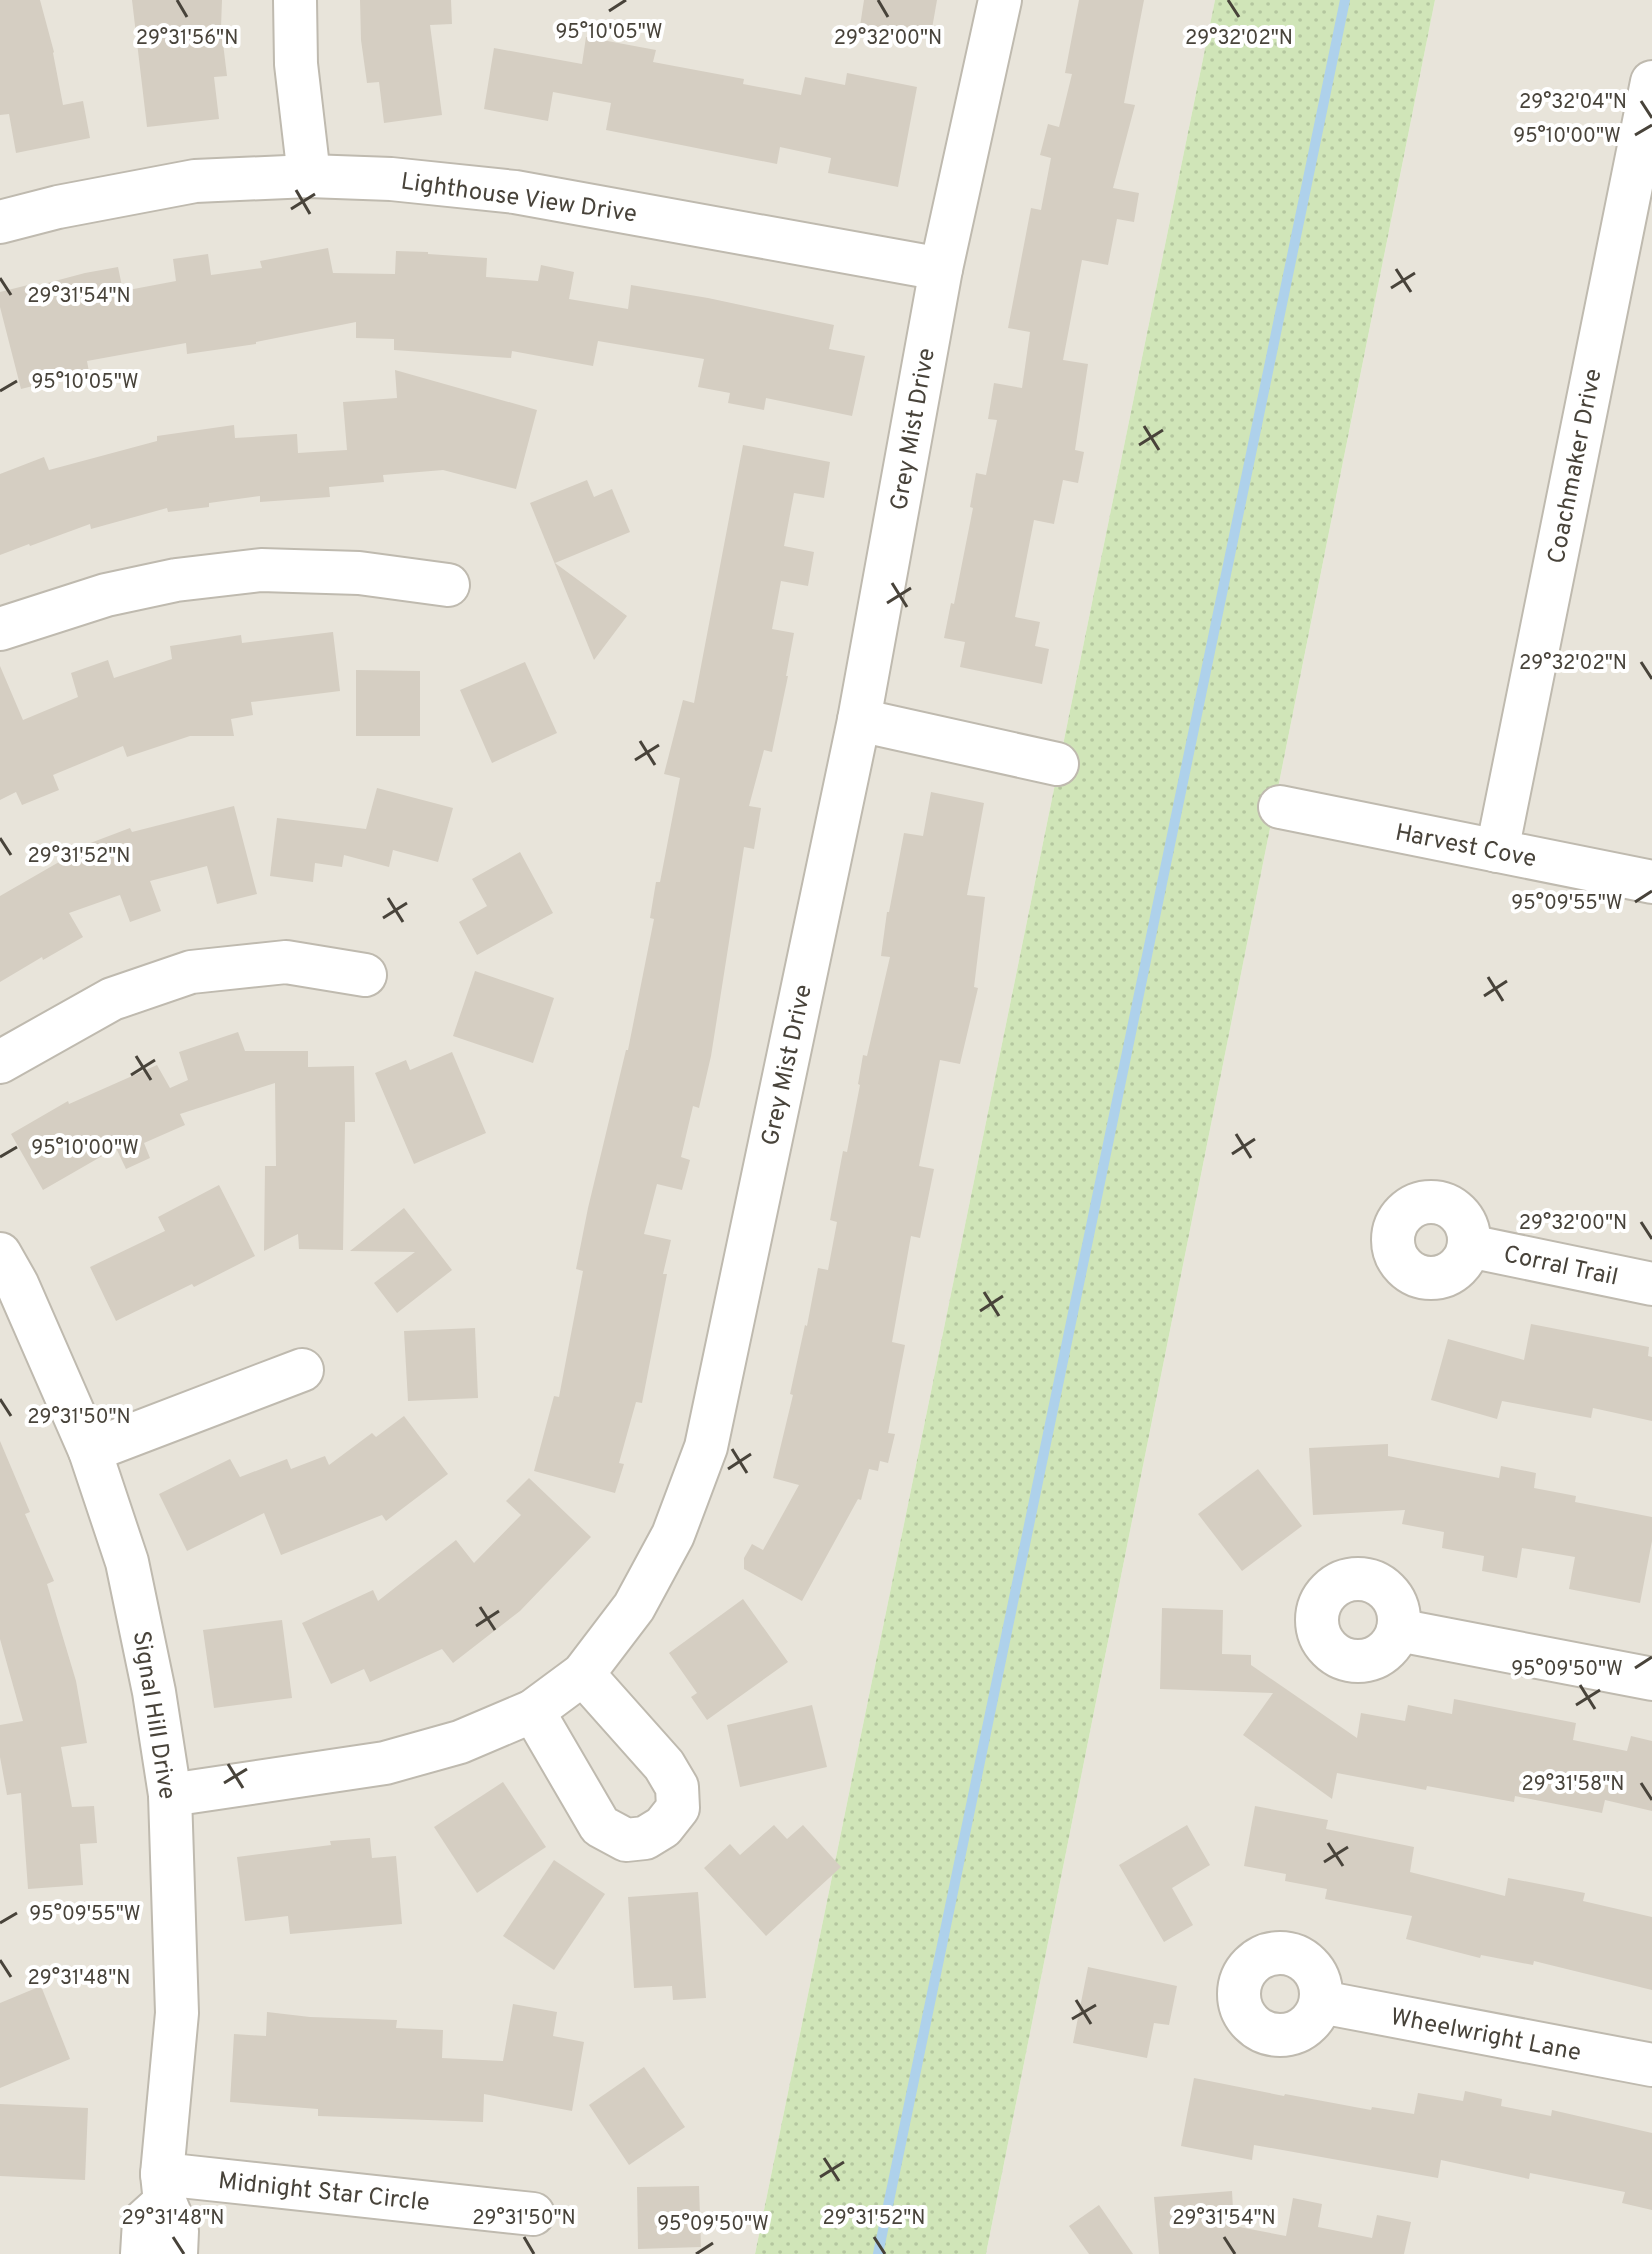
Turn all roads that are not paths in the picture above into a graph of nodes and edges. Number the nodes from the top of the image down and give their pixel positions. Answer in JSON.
{"nodes":[{"id":1,"x":295,"y":0,"type":"edge"},
{"id":2,"x":1000,"y":0,"type":"edge"},
{"id":3,"x":1652,"y":82,"type":"edge"},
{"id":4,"x":309,"y":176,"type":"junction"},
{"id":5,"x":0,"y":222,"type":"edge"},
{"id":6,"x":941,"y":269,"type":"junction"},
{"id":7,"x":448,"y":585,"type":"dead end"},
{"id":8,"x":0,"y":629,"type":"edge"},
{"id":9,"x":859,"y":720,"type":"junction"},
{"id":10,"x":1057,"y":764,"type":"dead end"},
{"id":11,"x":1280,"y":807,"type":"dead end"},
{"id":12,"x":1497,"y":851,"type":"junction"},
{"id":13,"x":1652,"y":882,"type":"edge"},
{"id":14,"x":365,"y":975,"type":"dead end"},
{"id":15,"x":0,"y":1062,"type":"edge"},
{"id":16,"x":1469,"y":1246,"type":"dead end"},
{"id":17,"x":0,"y":1254,"type":"edge"},
{"id":18,"x":1652,"y":1284,"type":"edge"},
{"id":19,"x":302,"y":1370,"type":"dead end"},
{"id":20,"x":90,"y":1451,"type":"junction"},
{"id":21,"x":1398,"y":1630,"type":"dead end"},
{"id":22,"x":583,"y":1674,"type":"junction"},
{"id":23,"x":1652,"y":1679,"type":"edge"},
{"id":24,"x":533,"y":1711,"type":"junction"},
{"id":25,"x":170,"y":1795,"type":"junction"},
{"id":26,"x":1321,"y":2002,"type":"dead end"},
{"id":27,"x":1652,"y":2065,"type":"edge"},
{"id":28,"x":164,"y":2188,"type":"junction"},
{"id":29,"x":533,"y":2214,"type":"dead end"},
{"id":30,"x":142,"y":2254,"type":"edge"},
{"id":31,"x":176,"y":2254,"type":"edge"}],
"edges":[{"from":1,"to":4,"type":"street"},
{"from":2,"to":6,"type":"street","name":"Grey Mist Drive"},
{"from":3,"to":12,"type":"street","name":"Coachmaker Drive"},
{"from":4,"to":5,"type":"street","name":"Lighthouse View Drive"},
{"from":4,"to":6,"type":"street","name":"Lighthouse View Drive"},
{"from":6,"to":9,"type":"street","name":"Grey Mist Drive"},
{"from":7,"to":8,"type":"street"},
{"from":9,"to":10,"type":"street"},
{"from":9,"to":22,"type":"street","name":"Grey Mist Drive"},
{"from":11,"to":12,"type":"street","name":"Harvest Cove"},
{"from":12,"to":13,"type":"street","name":"Harvest Cove"},
{"from":14,"to":15,"type":"street"},
{"from":16,"to":18,"type":"street","name":"Corral Trail"},
{"from":17,"to":20,"type":"street","name":"Signal Hill Drive"},
{"from":19,"to":20,"type":"street"},
{"from":20,"to":25,"type":"street","name":"Signal Hill Drive"},
{"from":21,"to":23,"type":"street"},
{"from":22,"to":24,"type":"street","name":"Grey Mist Drive"},
{"from":22,"to":24,"type":"street"},
{"from":24,"to":25,"type":"street","name":"Grey Mist Drive"},
{"from":25,"to":28,"type":"street","name":"Signal Hill Drive"},
{"from":26,"to":27,"type":"street","name":"Wheelwright Lane"},
{"from":28,"to":29,"type":"street","name":"Midnight Star Circle"},
{"from":28,"to":30,"type":"street","name":"Signal Hill Drive"},
{"from":28,"to":31,"type":"street","name":"Signal Hill Drive"}]}
